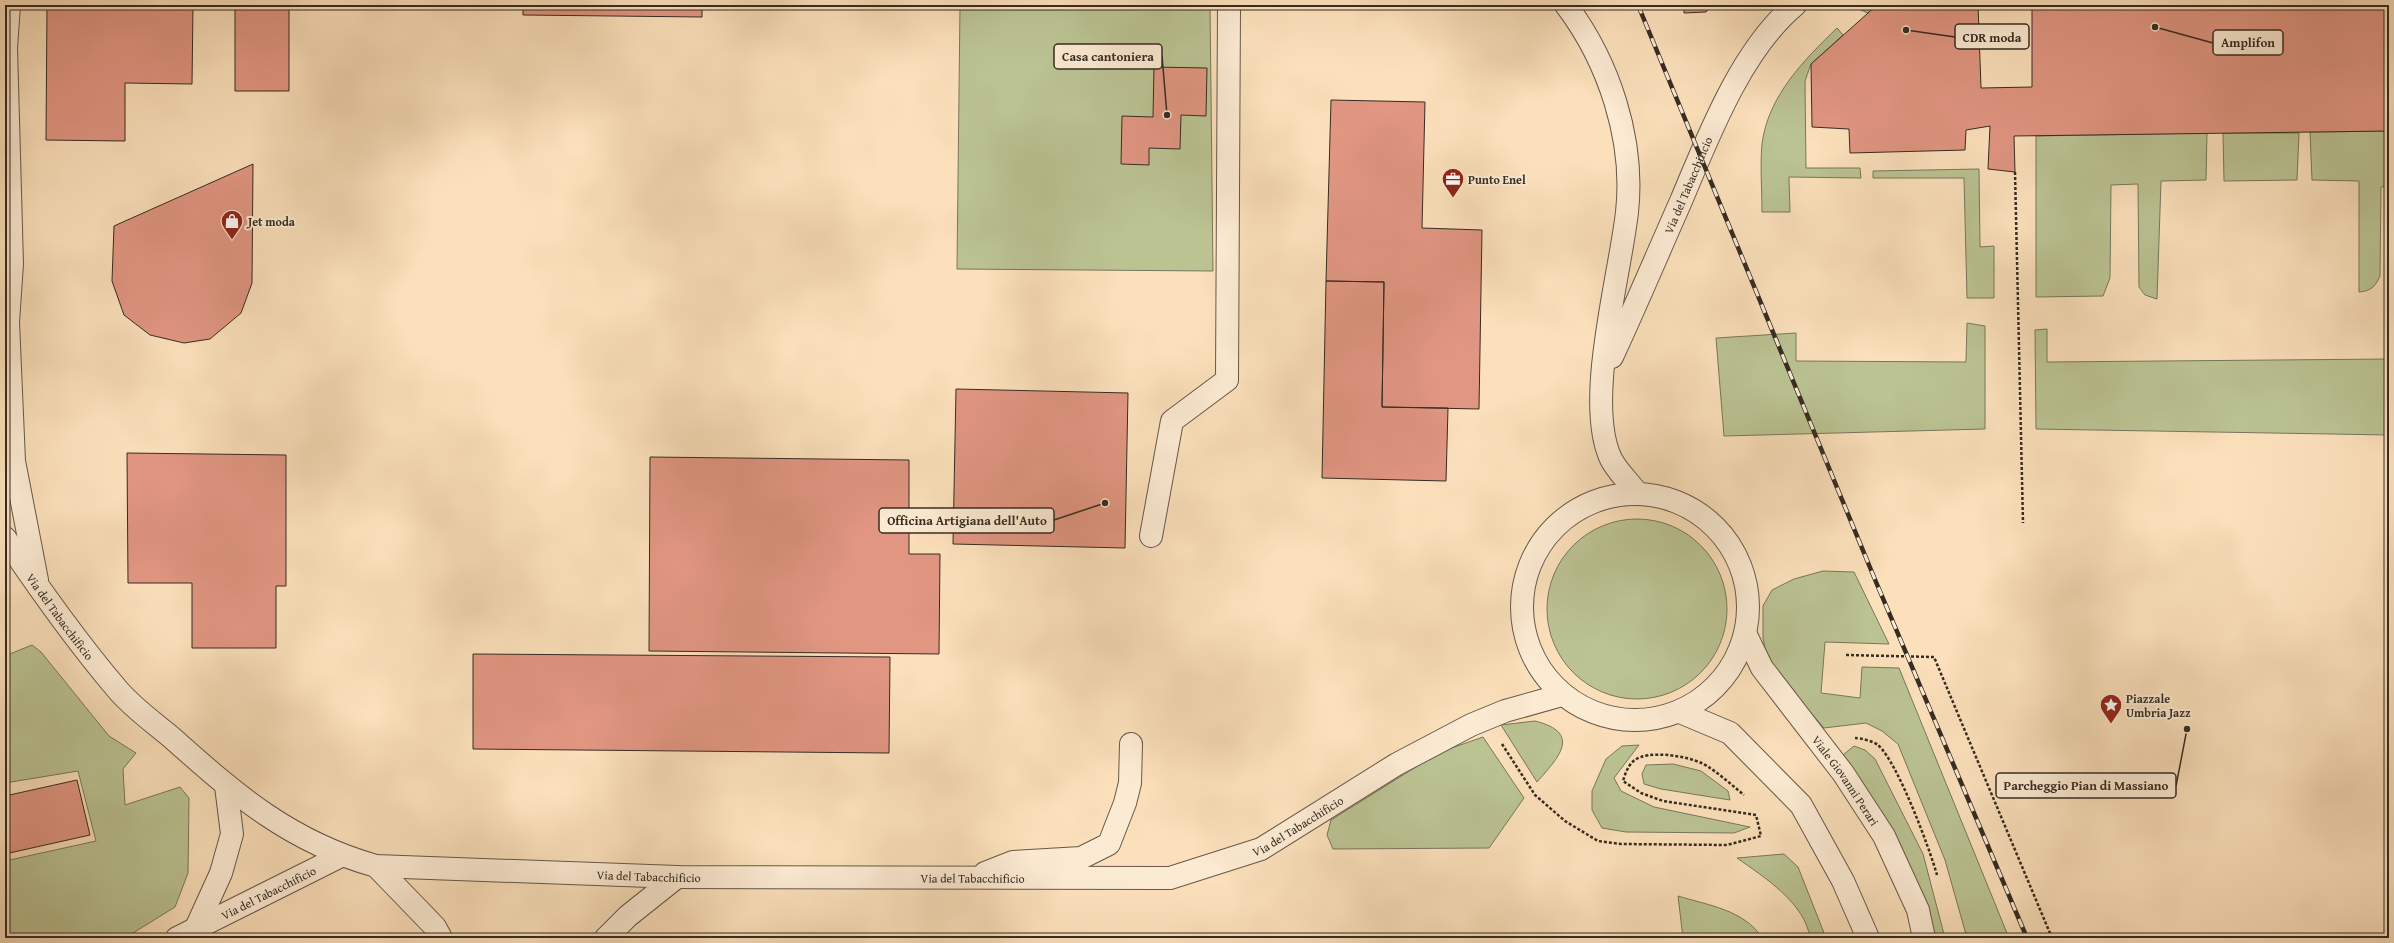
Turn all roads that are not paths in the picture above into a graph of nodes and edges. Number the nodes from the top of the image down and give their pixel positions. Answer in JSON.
{"nodes":[{"id":1,"x":9,"y":5,"type":"edge"},
{"id":2,"x":1230,"y":5,"type":"edge"},
{"id":3,"x":1566,"y":5,"type":"edge"},
{"id":4,"x":1795,"y":5,"type":"edge"},
{"id":5,"x":1602,"y":379,"type":"junction"},
{"id":6,"x":1636,"y":493,"type":"junction"},
{"id":7,"x":1151,"y":536,"type":"dead end"},
{"id":8,"x":5,"y":538,"type":"edge"},
{"id":9,"x":39,"y":589,"type":"junction"},
{"id":10,"x":1746,"y":635,"type":"junction"},
{"id":11,"x":1562,"y":695,"type":"junction"},
{"id":12,"x":1680,"y":712,"type":"junction"},
{"id":13,"x":1131,"y":744,"type":"dead end"},
{"id":14,"x":226,"y":786,"type":"junction"},
{"id":15,"x":341,"y":856,"type":"junction"},
{"id":16,"x":376,"y":866,"type":"junction"},
{"id":17,"x":678,"y":877,"type":"junction"},
{"id":18,"x":972,"y":878,"type":"junction"},
{"id":19,"x":186,"y":933,"type":"edge"},
{"id":20,"x":441,"y":938,"type":"edge"},
{"id":21,"x":606,"y":938,"type":"edge"},
{"id":22,"x":1868,"y":938,"type":"edge"},
{"id":23,"x":1924,"y":938,"type":"edge"}],
"edges":[{"from":1,"to":9,"type":"street","name":"Via del Tabacchificio"},
{"from":2,"to":7,"type":"street"},
{"from":3,"to":5,"type":"street","name":"Via del Tabacchificio"},
{"from":4,"to":5,"type":"street","name":"Via del Tabacchificio"},
{"from":5,"to":6,"type":"street","name":"Via del Tabacchificio"},
{"from":6,"to":10,"type":"street"},
{"from":6,"to":11,"type":"street"},
{"from":8,"to":9,"type":"street"},
{"from":9,"to":14,"type":"street","name":"Via del Tabacchificio"},
{"from":10,"to":12,"type":"street"},
{"from":10,"to":23,"type":"street","name":"Viale Giovanni Perari"},
{"from":11,"to":12,"type":"street"},
{"from":11,"to":18,"type":"street","name":"Via del Tabacchificio"},
{"from":12,"to":22,"type":"street"},
{"from":13,"to":18,"type":"street"},
{"from":14,"to":15,"type":"street","name":"Via del Tabacchificio"},
{"from":14,"to":19,"type":"street","name":"Via del Tabacchificio"},
{"from":15,"to":16,"type":"street","name":"Via del Tabacchificio"},
{"from":15,"to":19,"type":"street","name":"Via del Tabacchificio"},
{"from":16,"to":17,"type":"street","name":"Via del Tabacchificio"},
{"from":16,"to":20,"type":"street"},
{"from":17,"to":18,"type":"street","name":"Via del Tabacchificio"},
{"from":17,"to":21,"type":"street"}]}
